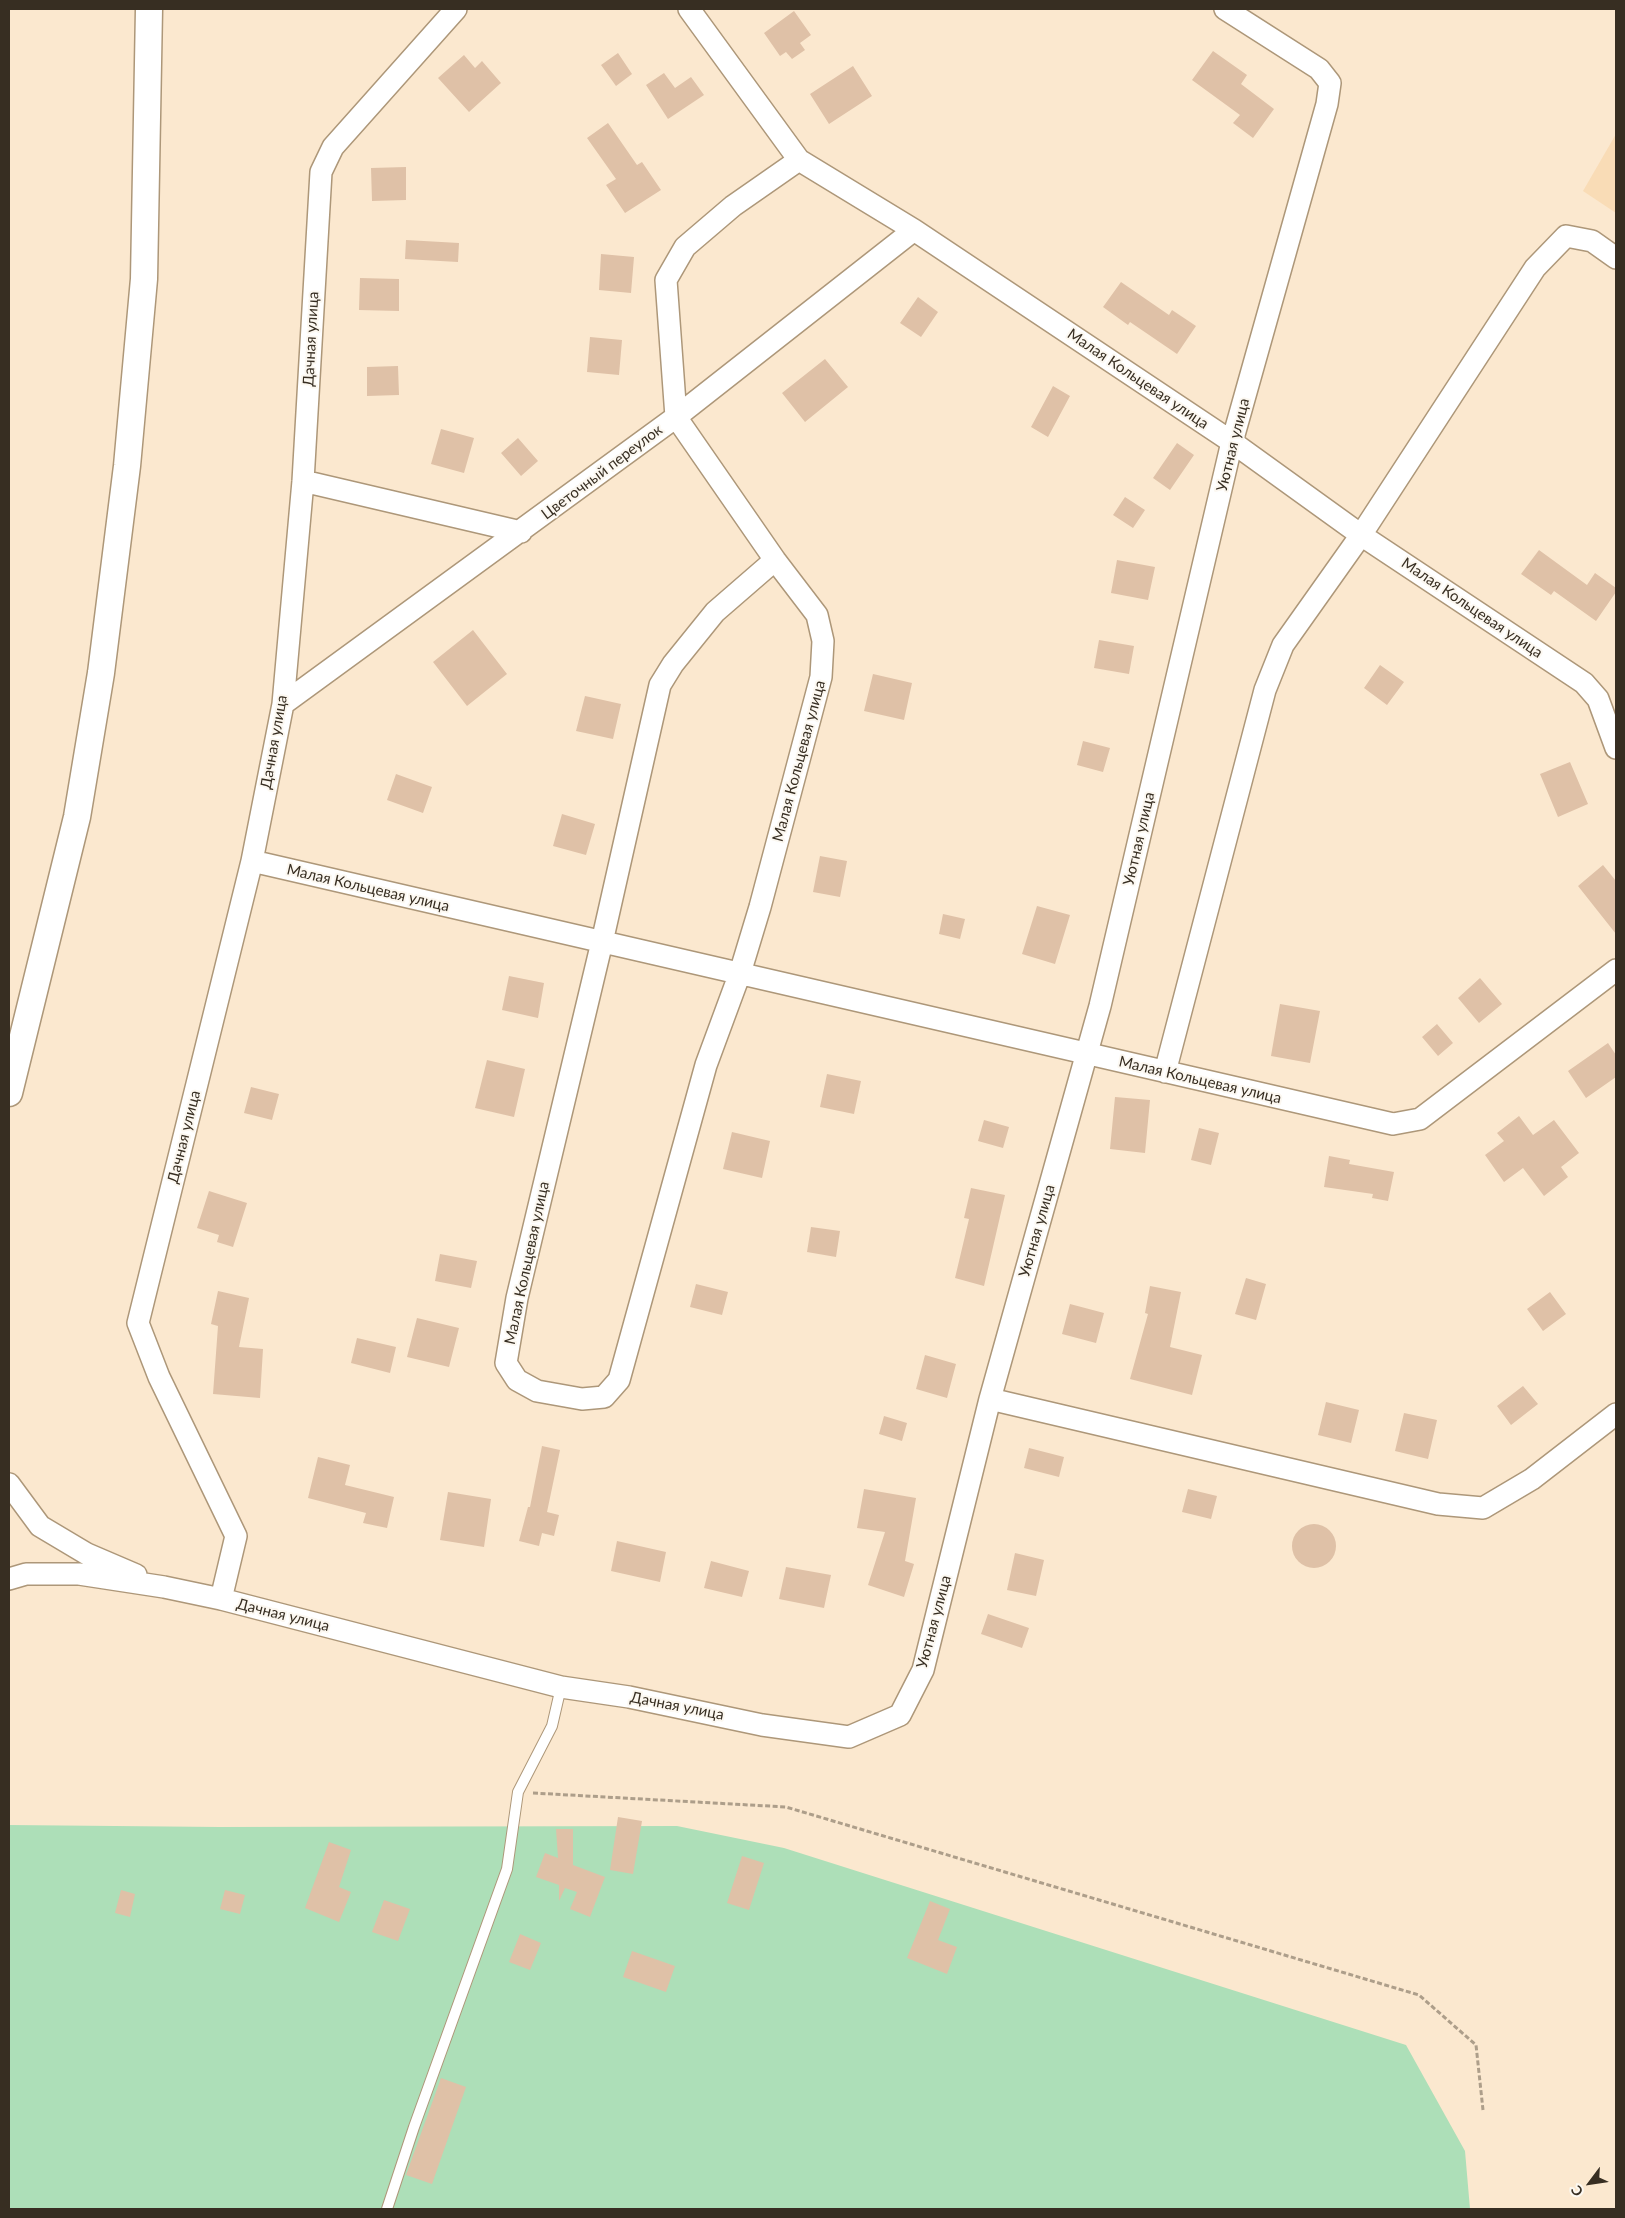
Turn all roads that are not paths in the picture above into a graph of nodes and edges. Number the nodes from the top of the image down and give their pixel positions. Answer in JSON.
{"nodes":[{"id":1,"x":149,"y":9,"type":"edge"},
{"id":2,"x":456,"y":9,"type":"edge"},
{"id":3,"x":689,"y":9,"type":"edge"},
{"id":4,"x":1225,"y":9,"type":"edge"},
{"id":5,"x":800,"y":160,"type":"junction"},
{"id":6,"x":914,"y":230,"type":"junction"},
{"id":7,"x":1616,"y":258,"type":"edge"},
{"id":8,"x":676,"y":417,"type":"junction"},
{"id":9,"x":1232,"y":442,"type":"junction"},
{"id":10,"x":303,"y":481,"type":"junction"},
{"id":11,"x":521,"y":532,"type":"junction"},
{"id":12,"x":1361,"y":535,"type":"junction"},
{"id":13,"x":775,"y":560,"type":"junction"},
{"id":14,"x":283,"y":704,"type":"junction"},
{"id":15,"x":1616,"y":748,"type":"edge"},
{"id":16,"x":252,"y":861,"type":"junction"},
{"id":17,"x":602,"y":942,"type":"junction"},
{"id":18,"x":1616,"y":970,"type":"edge"},
{"id":19,"x":740,"y":973,"type":"junction"},
{"id":20,"x":1087,"y":1055,"type":"junction"},
{"id":21,"x":1165,"y":1072,"type":"junction"},
{"id":22,"x":9,"y":1093,"type":"edge"},
{"id":23,"x":990,"y":1399,"type":"junction"},
{"id":24,"x":1616,"y":1414,"type":"edge"},
{"id":25,"x":9,"y":1484,"type":"edge"},
{"id":26,"x":9,"y":1579,"type":"edge"},
{"id":27,"x":164,"y":1587,"type":"junction"},
{"id":28,"x":221,"y":1599,"type":"junction"},
{"id":29,"x":561,"y":1687,"type":"junction"},
{"id":30,"x":900,"y":1715,"type":"joint"},
{"id":31,"x":387,"y":2209,"type":"edge"}],
"edges":[{"from":1,"to":22,"type":"street"},
{"from":2,"to":10,"type":"street","name":"Дачная улица"},
{"from":3,"to":5,"type":"street","name":"Малая Кольцевая улица"},
{"from":4,"to":9,"type":"street","name":"Уютная улица"},
{"from":5,"to":6,"type":"street","name":"Малая Кольцевая улица"},
{"from":5,"to":8,"type":"street"},
{"from":6,"to":8,"type":"street","name":"Цветочный переулок"},
{"from":6,"to":9,"type":"street","name":"Малая Кольцевая улица"},
{"from":7,"to":12,"type":"street"},
{"from":8,"to":11,"type":"street","name":"Цветочный переулок"},
{"from":8,"to":13,"type":"street","name":"Малая Кольцевая улица"},
{"from":9,"to":12,"type":"street","name":"Малая Кольцевая улица"},
{"from":9,"to":20,"type":"street","name":"Уютная улица"},
{"from":10,"to":11,"type":"street"},
{"from":10,"to":14,"type":"street","name":"Дачная улица"},
{"from":11,"to":14,"type":"street","name":"Цветочный переулок"},
{"from":12,"to":15,"type":"street","name":"Малая Кольцевая улица"},
{"from":12,"to":21,"type":"street"},
{"from":13,"to":17,"type":"street","name":"Малая Кольцевая улица"},
{"from":13,"to":19,"type":"street","name":"Малая Кольцевая улица"},
{"from":14,"to":16,"type":"street","name":"Дачная улица"},
{"from":16,"to":17,"type":"street","name":"Малая Кольцевая улица"},
{"from":16,"to":28,"type":"street","name":"Дачная улица"},
{"from":17,"to":19,"type":"street","name":"Малая Кольцевая улица"},
{"from":17,"to":19,"type":"street","name":"Малая Кольцевая улица"},
{"from":18,"to":21,"type":"street","name":"Малая Кольцевая улица"},
{"from":19,"to":20,"type":"street","name":"Малая Кольцевая улица"},
{"from":20,"to":21,"type":"street","name":"Малая Кольцевая улица"},
{"from":20,"to":23,"type":"street","name":"Уютная улица"},
{"from":23,"to":24,"type":"street"},
{"from":23,"to":30,"type":"street","name":"Уютная улица"},
{"from":25,"to":27,"type":"street"},
{"from":26,"to":27,"type":"street"},
{"from":27,"to":28,"type":"street"},
{"from":28,"to":29,"type":"street","name":"Дачная улица"},
{"from":29,"to":30,"type":"street","name":"Дачная улица"},
{"from":29,"to":31,"type":"lane"}]}
